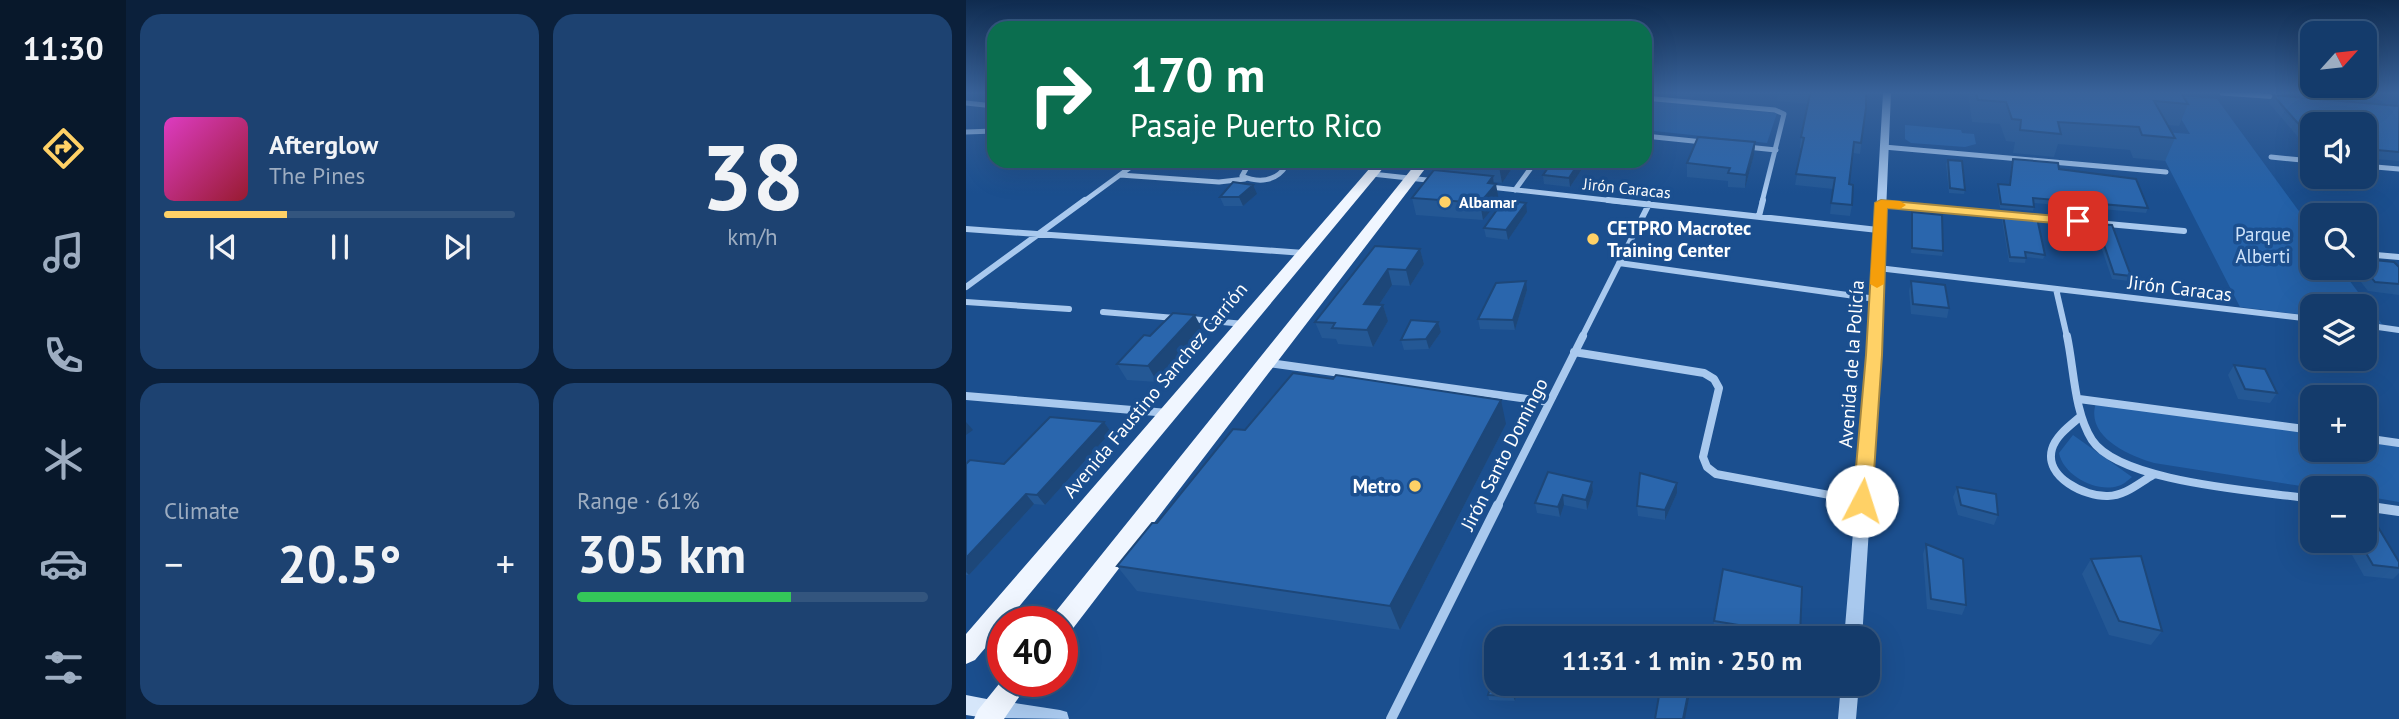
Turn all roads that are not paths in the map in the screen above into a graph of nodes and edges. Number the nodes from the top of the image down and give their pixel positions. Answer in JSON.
{"nodes":[{"id":1,"x":1781,"y":127,"type":"edge"},
{"id":2,"x":1885,"y":127,"type":"edge"},
{"id":3,"x":987,"y":131,"type":"edge"},
{"id":4,"x":966,"y":132,"type":"edge"},
{"id":5,"x":1652,"y":137,"type":"edge"},
{"id":6,"x":1711,"y":143,"type":"edge"},
{"id":7,"x":1737,"y":146,"type":"edge"},
{"id":8,"x":1884,"y":147,"type":"junction"},
{"id":9,"x":1776,"y":150,"type":"junction"},
{"id":10,"x":2271,"y":157,"type":"dead end"},
{"id":11,"x":2300,"y":160,"type":"edge"},
{"id":12,"x":2377,"y":167,"type":"edge"},
{"id":13,"x":1130,"y":168,"type":"edge"},
{"id":14,"x":1246,"y":168,"type":"edge"},
{"id":15,"x":1284,"y":168,"type":"edge"},
{"id":16,"x":1377,"y":168,"type":"edge"},
{"id":17,"x":1381,"y":168,"type":"edge"},
{"id":18,"x":1420,"y":168,"type":"edge"},
{"id":19,"x":1531,"y":168,"type":"edge"},
{"id":20,"x":2399,"y":169,"type":"edge"},
{"id":21,"x":2166,"y":172,"type":"dead end"},
{"id":22,"x":1120,"y":176,"type":"junction"},
{"id":23,"x":1412,"y":178,"type":"junction"},
{"id":24,"x":1245,"y":179,"type":"junction"},
{"id":25,"x":1438,"y":181,"type":"edge"},
{"id":26,"x":1476,"y":185,"type":"edge"},
{"id":27,"x":1515,"y":190,"type":"junction"},
{"id":28,"x":1881,"y":203,"type":"junction"},
{"id":29,"x":1649,"y":204,"type":"junction"},
{"id":30,"x":1759,"y":216,"type":"junction"},
{"id":31,"x":966,"y":229,"type":"edge"},
{"id":32,"x":1878,"y":230,"type":"junction"},
{"id":33,"x":2184,"y":231,"type":"dead end"},
{"id":34,"x":1039,"y":234,"type":"junction"},
{"id":35,"x":1306,"y":253,"type":"junction"},
{"id":36,"x":2377,"y":255,"type":"edge"},
{"id":37,"x":2399,"y":257,"type":"edge"},
{"id":38,"x":1619,"y":264,"type":"junction"},
{"id":39,"x":1878,"y":268,"type":"junction"},
{"id":40,"x":966,"y":288,"type":"edge"},
{"id":41,"x":2056,"y":289,"type":"junction"},
{"id":42,"x":1876,"y":299,"type":"junction"},
{"id":43,"x":966,"y":302,"type":"edge"},
{"id":44,"x":1069,"y":309,"type":"dead end"},
{"id":45,"x":1103,"y":312,"type":"dead end"},
{"id":46,"x":2300,"y":318,"type":"edge"},
{"id":47,"x":1244,"y":324,"type":"junction"},
{"id":48,"x":2377,"y":327,"type":"edge"},
{"id":49,"x":2399,"y":330,"type":"edge"},
{"id":50,"x":1574,"y":352,"type":"junction"},
{"id":51,"x":1268,"y":363,"type":"junction"},
{"id":52,"x":966,"y":396,"type":"edge"},
{"id":53,"x":2079,"y":399,"type":"junction"},
{"id":54,"x":1549,"y":402,"type":"junction"},
{"id":55,"x":1171,"y":413,"type":"junction"},
{"id":56,"x":2081,"y":416,"type":"junction"},
{"id":57,"x":2300,"y":428,"type":"edge"},
{"id":58,"x":2377,"y":440,"type":"edge"},
{"id":59,"x":2399,"y":443,"type":"edge"},
{"id":60,"x":2153,"y":475,"type":"junction"},
{"id":61,"x":2300,"y":497,"type":"edge"},
{"id":62,"x":1862,"y":501,"type":"junction"},
{"id":63,"x":2377,"y":508,"type":"edge"},
{"id":64,"x":2399,"y":511,"type":"edge"},
{"id":65,"x":1075,"y":606,"type":"edge"},
{"id":66,"x":1854,"y":626,"type":"edge"},
{"id":67,"x":966,"y":652,"type":"edge"},
{"id":68,"x":1849,"y":696,"type":"edge"},
{"id":69,"x":1004,"y":697,"type":"edge"},
{"id":70,"x":966,"y":705,"type":"edge"},
{"id":71,"x":991,"y":714,"type":"edge"},
{"id":72,"x":1060,"y":719,"type":"edge"},
{"id":73,"x":1391,"y":719,"type":"edge"},
{"id":74,"x":1847,"y":719,"type":"edge"}],
"edges":[{"from":1,"to":9,"type":"street"},
{"from":2,"to":8,"type":"street","name":"Avenida de la Policía"},
{"from":3,"to":4,"type":"street"},
{"from":5,"to":6,"type":"street"},
{"from":7,"to":9,"type":"street"},
{"from":8,"to":21,"type":"street"},
{"from":8,"to":28,"type":"street","name":"Avenida de la Policía"},
{"from":9,"to":30,"type":"street"},
{"from":10,"to":11,"type":"street"},
{"from":12,"to":20,"type":"street"},
{"from":13,"to":22,"type":"street"},
{"from":14,"to":24,"type":"street"},
{"from":15,"to":24,"type":"street"},
{"from":16,"to":35,"type":"main road","name":"Avenida Faustino Sanchez Carrión"},
{"from":17,"to":23,"type":"street"},
{"from":18,"to":23,"type":"main road"},
{"from":19,"to":27,"type":"street"},
{"from":22,"to":24,"type":"street"},
{"from":22,"to":34,"type":"street"},
{"from":23,"to":25,"type":"street"},
{"from":23,"to":51,"type":"main road"},
{"from":26,"to":27,"type":"street","name":"Jirón Caracas"},
{"from":27,"to":29,"type":"street","name":"Jirón Caracas"},
{"from":28,"to":32,"type":"street","name":"Avenida de la Policía"},
{"from":28,"to":33,"type":"street"},
{"from":29,"to":30,"type":"street","name":"Jirón Caracas"},
{"from":29,"to":38,"type":"street","name":"Jirón Santo Domingo"},
{"from":30,"to":32,"type":"street","name":"Jirón Caracas"},
{"from":31,"to":34,"type":"street"},
{"from":32,"to":39,"type":"street","name":"Avenida de la Policía"},
{"from":34,"to":35,"type":"street"},
{"from":34,"to":40,"type":"street"},
{"from":35,"to":47,"type":"main road","name":"Avenida Faustino Sanchez Carrión"},
{"from":36,"to":37,"type":"street"},
{"from":38,"to":42,"type":"street"},
{"from":38,"to":50,"type":"street","name":"Jirón Santo Domingo"},
{"from":39,"to":41,"type":"street","name":"Jirón Caracas"},
{"from":39,"to":42,"type":"street","name":"Avenida de la Policía"},
{"from":41,"to":46,"type":"street","name":"Jirón Caracas"},
{"from":41,"to":53,"type":"street"},
{"from":42,"to":62,"type":"street","name":"Avenida de la Policía"},
{"from":43,"to":44,"type":"street"},
{"from":45,"to":47,"type":"street"},
{"from":47,"to":55,"type":"main road","name":"Avenida Faustino Sanchez Carrión"},
{"from":48,"to":49,"type":"street"},
{"from":50,"to":54,"type":"street","name":"Jirón Santo Domingo"},
{"from":50,"to":62,"type":"street"},
{"from":51,"to":54,"type":"street"},
{"from":51,"to":65,"type":"main road"},
{"from":52,"to":55,"type":"street"},
{"from":53,"to":56,"type":"street"},
{"from":53,"to":57,"type":"street"},
{"from":54,"to":73,"type":"street","name":"Jirón Santo Domingo"},
{"from":55,"to":67,"type":"main road","name":"Avenida Faustino Sanchez Carrión"},
{"from":56,"to":60,"type":"street"},
{"from":56,"to":60,"type":"street"},
{"from":58,"to":59,"type":"street"},
{"from":60,"to":61,"type":"street"},
{"from":62,"to":66,"type":"street","name":"Avenida de la Policía"},
{"from":63,"to":64,"type":"street"},
{"from":68,"to":74,"type":"street"},
{"from":69,"to":71,"type":"main road"},
{"from":70,"to":71,"type":"main road"},
{"from":71,"to":72,"type":"street"}]}
